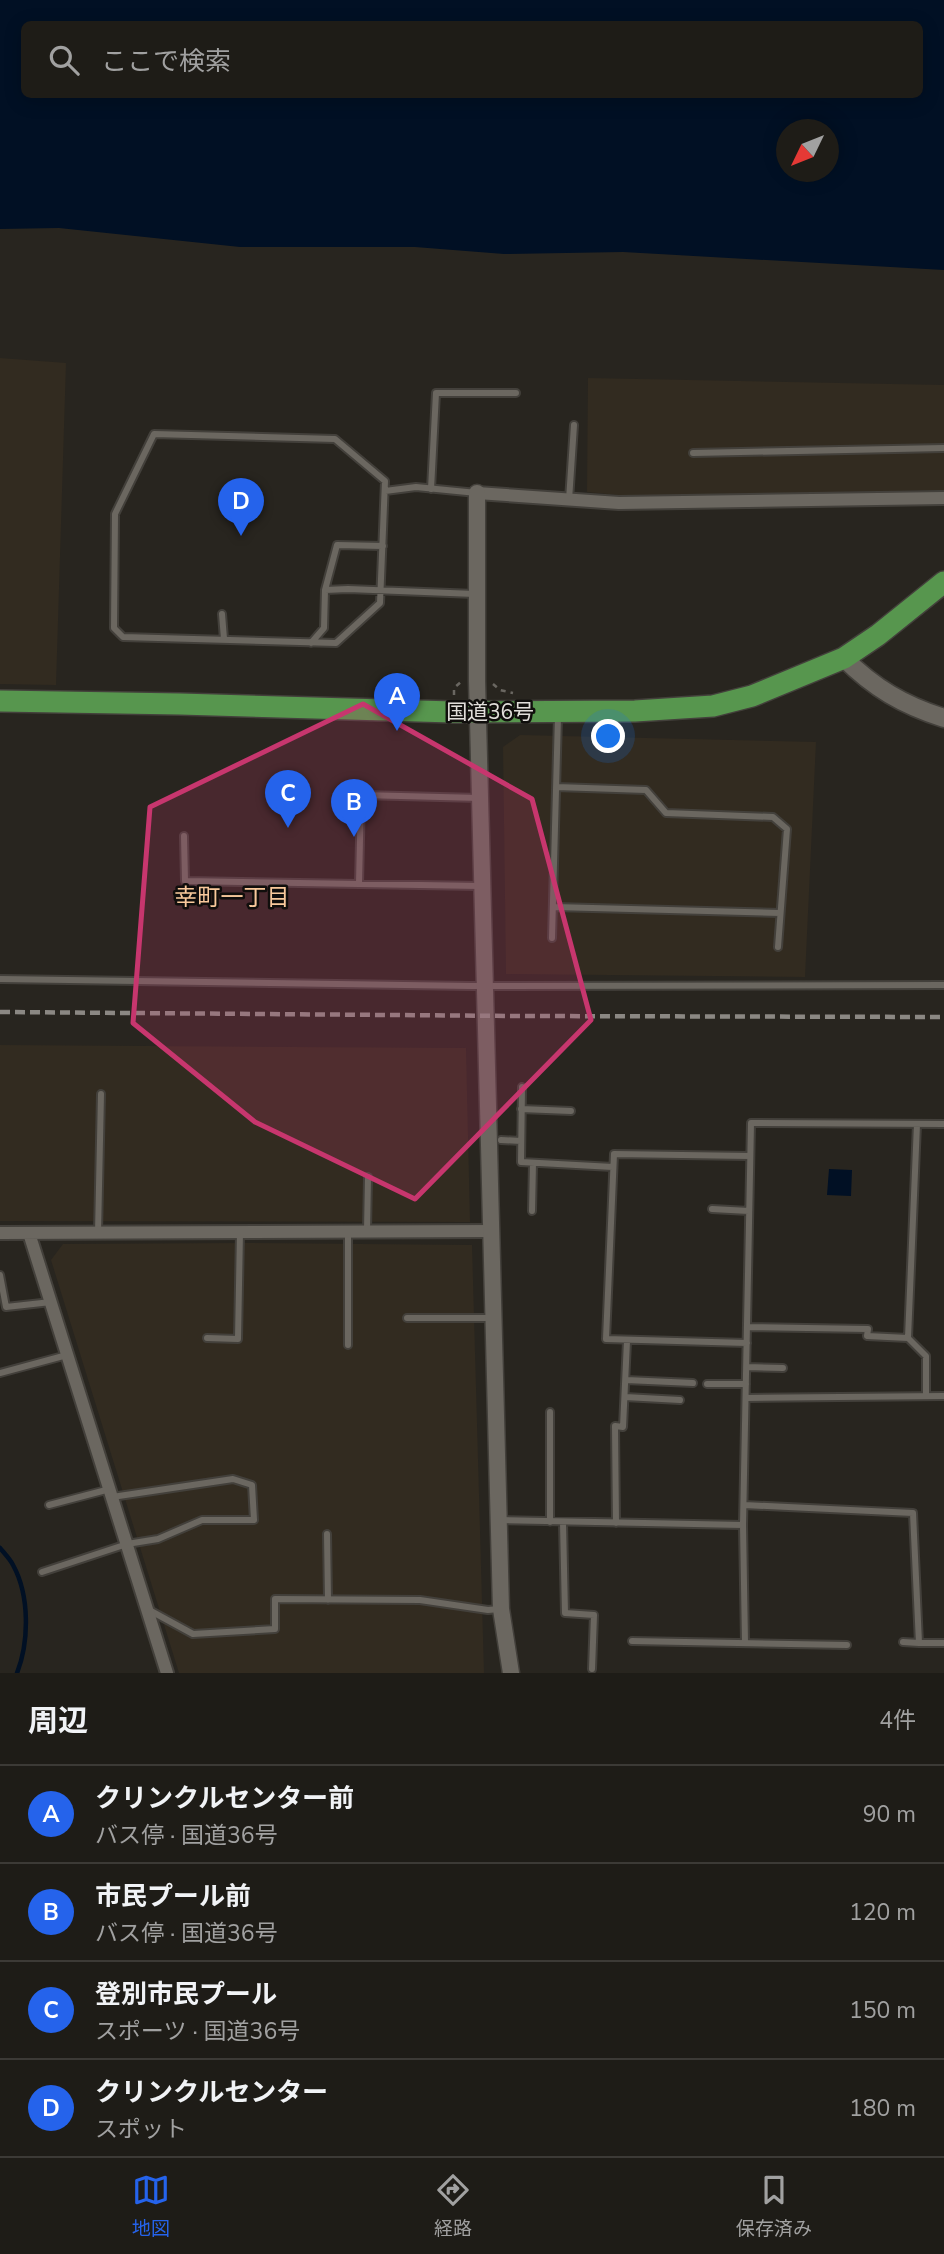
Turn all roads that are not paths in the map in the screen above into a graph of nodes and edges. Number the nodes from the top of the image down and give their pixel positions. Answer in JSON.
{"nodes":[{"id":1,"x":516,"y":393,"type":"dead end"},
{"id":2,"x":574,"y":425,"type":"dead end"},
{"id":3,"x":944,"y":448,"type":"edge"},
{"id":4,"x":693,"y":453,"type":"dead end"},
{"id":5,"x":431,"y":489,"type":"junction"},
{"id":6,"x":385,"y":491,"type":"junction"},
{"id":7,"x":477,"y":493,"type":"junction"},
{"id":8,"x":944,"y":498,"type":"edge"},
{"id":9,"x":569,"y":500,"type":"junction"},
{"id":10,"x":383,"y":546,"type":"junction"},
{"id":11,"x":944,"y":582,"type":"edge"},
{"id":12,"x":325,"y":590,"type":"junction"},
{"id":13,"x":382,"y":591,"type":"junction"},
{"id":14,"x":477,"y":594,"type":"junction"},
{"id":15,"x":222,"y":614,"type":"dead end"},
{"id":16,"x":224,"y":639,"type":"junction"},
{"id":17,"x":311,"y":643,"type":"junction"},
{"id":18,"x":844,"y":658,"type":"junction"},
{"id":19,"x":0,"y":701,"type":"edge"},
{"id":20,"x":478,"y":712,"type":"junction"},
{"id":21,"x":558,"y":712,"type":"junction"},
{"id":22,"x":944,"y":718,"type":"edge"},
{"id":23,"x":556,"y":787,"type":"junction"},
{"id":24,"x":481,"y":798,"type":"junction"},
{"id":25,"x":184,"y":836,"type":"dead end"},
{"id":26,"x":359,"y":884,"type":"junction"},
{"id":27,"x":482,"y":886,"type":"junction"},
{"id":28,"x":554,"y":907,"type":"junction"},
{"id":29,"x":780,"y":913,"type":"junction"},
{"id":30,"x":552,"y":938,"type":"dead end"},
{"id":31,"x":778,"y":947,"type":"dead end"},
{"id":32,"x":0,"y":979,"type":"edge"},
{"id":33,"x":944,"y":985,"type":"edge"},
{"id":34,"x":484,"y":986,"type":"junction"},
{"id":35,"x":522,"y":1087,"type":"dead end"},
{"id":36,"x":102,"y":1094,"type":"dead end"},
{"id":37,"x":521,"y":1109,"type":"junction"},
{"id":38,"x":571,"y":1111,"type":"dead end"},
{"id":39,"x":917,"y":1124,"type":"junction"},
{"id":40,"x":944,"y":1124,"type":"edge"},
{"id":41,"x":500,"y":1140,"type":"dead end"},
{"id":42,"x":521,"y":1141,"type":"junction"},
{"id":43,"x":750,"y":1156,"type":"junction"},
{"id":44,"x":533,"y":1163,"type":"junction"},
{"id":45,"x":613,"y":1167,"type":"junction"},
{"id":46,"x":368,"y":1178,"type":"dead end"},
{"id":47,"x":712,"y":1209,"type":"dead end"},
{"id":48,"x":532,"y":1211,"type":"dead end"},
{"id":49,"x":749,"y":1211,"type":"junction"},
{"id":50,"x":348,"y":1231,"type":"junction"},
{"id":51,"x":367,"y":1231,"type":"junction"},
{"id":52,"x":492,"y":1231,"type":"junction"},
{"id":53,"x":240,"y":1232,"type":"junction"},
{"id":54,"x":0,"y":1233,"type":"edge"},
{"id":55,"x":29,"y":1233,"type":"junction"},
{"id":56,"x":98,"y":1233,"type":"junction"},
{"id":57,"x":0,"y":1275,"type":"edge"},
{"id":58,"x":51,"y":1302,"type":"junction"},
{"id":59,"x":407,"y":1318,"type":"dead end"},
{"id":60,"x":494,"y":1318,"type":"junction"},
{"id":61,"x":748,"y":1327,"type":"junction"},
{"id":62,"x":206,"y":1338,"type":"dead end"},
{"id":63,"x":908,"y":1338,"type":"junction"},
{"id":64,"x":627,"y":1341,"type":"junction"},
{"id":65,"x":747,"y":1343,"type":"junction"},
{"id":66,"x":348,"y":1345,"type":"dead end"},
{"id":67,"x":67,"y":1355,"type":"junction"},
{"id":68,"x":747,"y":1367,"type":"junction"},
{"id":69,"x":783,"y":1368,"type":"dead end"},
{"id":70,"x":0,"y":1373,"type":"edge"},
{"id":71,"x":626,"y":1380,"type":"junction"},
{"id":72,"x":693,"y":1383,"type":"dead end"},
{"id":73,"x":707,"y":1384,"type":"dead end"},
{"id":74,"x":746,"y":1384,"type":"junction"},
{"id":75,"x":926,"y":1396,"type":"junction"},
{"id":76,"x":944,"y":1396,"type":"edge"},
{"id":77,"x":625,"y":1397,"type":"junction"},
{"id":78,"x":746,"y":1398,"type":"junction"},
{"id":79,"x":680,"y":1400,"type":"dead end"},
{"id":80,"x":550,"y":1412,"type":"dead end"},
{"id":81,"x":111,"y":1493,"type":"junction"},
{"id":82,"x":49,"y":1505,"type":"dead end"},
{"id":83,"x":744,"y":1505,"type":"junction"},
{"id":84,"x":499,"y":1520,"type":"junction"},
{"id":85,"x":550,"y":1522,"type":"junction"},
{"id":86,"x":563,"y":1523,"type":"junction"},
{"id":87,"x":615,"y":1523,"type":"junction"},
{"id":88,"x":743,"y":1525,"type":"junction"},
{"id":89,"x":327,"y":1534,"type":"dead end"},
{"id":90,"x":127,"y":1544,"type":"junction"},
{"id":91,"x":43,"y":1572,"type":"dead end"},
{"id":92,"x":328,"y":1600,"type":"junction"},
{"id":93,"x":501,"y":1609,"type":"junction"},
{"id":94,"x":148,"y":1610,"type":"junction"},
{"id":95,"x":632,"y":1641,"type":"dead end"},
{"id":96,"x":903,"y":1642,"type":"dead end"},
{"id":97,"x":745,"y":1643,"type":"junction"},
{"id":98,"x":919,"y":1643,"type":"junction"},
{"id":99,"x":944,"y":1643,"type":"edge"},
{"id":100,"x":848,"y":1645,"type":"dead end"},
{"id":101,"x":592,"y":1669,"type":"dead end"},
{"id":102,"x":167,"y":1673,"type":"edge"},
{"id":103,"x":511,"y":1673,"type":"edge"}],
"edges":[{"from":1,"to":5,"type":"lane"},
{"from":2,"to":9,"type":"lane"},
{"from":3,"to":4,"type":"lane"},
{"from":5,"to":6,"type":"lane"},
{"from":5,"to":7,"type":"lane"},
{"from":6,"to":10,"type":"lane"},
{"from":6,"to":16,"type":"lane"},
{"from":7,"to":9,"type":"street"},
{"from":7,"to":14,"type":"street"},
{"from":8,"to":9,"type":"street"},
{"from":10,"to":12,"type":"lane"},
{"from":10,"to":13,"type":"lane"},
{"from":11,"to":18,"type":"highway","name":"国道36号"},
{"from":12,"to":13,"type":"lane"},
{"from":12,"to":17,"type":"lane"},
{"from":13,"to":14,"type":"lane"},
{"from":13,"to":17,"type":"lane"},
{"from":14,"to":20,"type":"street"},
{"from":15,"to":16,"type":"lane"},
{"from":16,"to":17,"type":"lane"},
{"from":18,"to":21,"type":"highway","name":"国道36号"},
{"from":18,"to":22,"type":"main road"},
{"from":19,"to":20,"type":"highway","name":"国道36号"},
{"from":20,"to":21,"type":"highway","name":"国道36号"},
{"from":20,"to":24,"type":"street"},
{"from":21,"to":23,"type":"lane"},
{"from":23,"to":28,"type":"lane"},
{"from":23,"to":29,"type":"lane"},
{"from":24,"to":26,"type":"lane"},
{"from":24,"to":27,"type":"street"},
{"from":25,"to":26,"type":"lane"},
{"from":26,"to":27,"type":"lane"},
{"from":27,"to":34,"type":"street"},
{"from":28,"to":29,"type":"lane"},
{"from":28,"to":30,"type":"lane"},
{"from":29,"to":31,"type":"lane"},
{"from":32,"to":34,"type":"lane"},
{"from":33,"to":34,"type":"lane"},
{"from":34,"to":52,"type":"street"},
{"from":35,"to":37,"type":"lane"},
{"from":36,"to":56,"type":"lane"},
{"from":37,"to":38,"type":"lane"},
{"from":37,"to":42,"type":"lane"},
{"from":39,"to":40,"type":"lane"},
{"from":39,"to":43,"type":"lane"},
{"from":39,"to":63,"type":"lane"},
{"from":41,"to":42,"type":"lane"},
{"from":42,"to":44,"type":"lane"},
{"from":43,"to":45,"type":"lane"},
{"from":43,"to":49,"type":"lane"},
{"from":44,"to":45,"type":"lane"},
{"from":44,"to":48,"type":"lane"},
{"from":45,"to":64,"type":"lane"},
{"from":46,"to":51,"type":"lane"},
{"from":47,"to":49,"type":"lane"},
{"from":49,"to":61,"type":"lane"},
{"from":50,"to":51,"type":"street"},
{"from":50,"to":53,"type":"street"},
{"from":50,"to":66,"type":"lane"},
{"from":51,"to":52,"type":"street"},
{"from":52,"to":60,"type":"street"},
{"from":53,"to":56,"type":"street"},
{"from":53,"to":62,"type":"lane"},
{"from":54,"to":55,"type":"street"},
{"from":55,"to":56,"type":"street"},
{"from":55,"to":58,"type":"street"},
{"from":57,"to":58,"type":"lane"},
{"from":58,"to":67,"type":"street"},
{"from":59,"to":60,"type":"lane"},
{"from":60,"to":84,"type":"street"},
{"from":61,"to":63,"type":"lane"},
{"from":61,"to":65,"type":"lane"},
{"from":63,"to":75,"type":"lane"},
{"from":64,"to":65,"type":"lane"},
{"from":64,"to":71,"type":"lane"},
{"from":65,"to":68,"type":"lane"},
{"from":67,"to":70,"type":"lane"},
{"from":67,"to":81,"type":"street"},
{"from":68,"to":69,"type":"lane"},
{"from":68,"to":74,"type":"lane"},
{"from":71,"to":72,"type":"lane"},
{"from":71,"to":77,"type":"lane"},
{"from":73,"to":74,"type":"lane"},
{"from":74,"to":78,"type":"lane"},
{"from":75,"to":76,"type":"lane"},
{"from":75,"to":78,"type":"lane"},
{"from":77,"to":79,"type":"lane"},
{"from":77,"to":87,"type":"lane"},
{"from":78,"to":83,"type":"lane"},
{"from":80,"to":85,"type":"lane"},
{"from":81,"to":82,"type":"lane"},
{"from":81,"to":90,"type":"street"},
{"from":81,"to":90,"type":"lane"},
{"from":83,"to":88,"type":"lane"},
{"from":83,"to":98,"type":"lane"},
{"from":84,"to":85,"type":"lane"},
{"from":84,"to":93,"type":"street"},
{"from":85,"to":86,"type":"lane"},
{"from":86,"to":87,"type":"lane"},
{"from":86,"to":101,"type":"lane"},
{"from":87,"to":88,"type":"lane"},
{"from":88,"to":97,"type":"lane"},
{"from":89,"to":92,"type":"lane"},
{"from":90,"to":91,"type":"lane"},
{"from":90,"to":94,"type":"street"},
{"from":92,"to":93,"type":"lane"},
{"from":92,"to":94,"type":"lane"},
{"from":93,"to":103,"type":"street"},
{"from":94,"to":102,"type":"street"},
{"from":95,"to":97,"type":"lane"},
{"from":96,"to":98,"type":"lane"},
{"from":97,"to":100,"type":"lane"},
{"from":98,"to":99,"type":"lane"}]}
